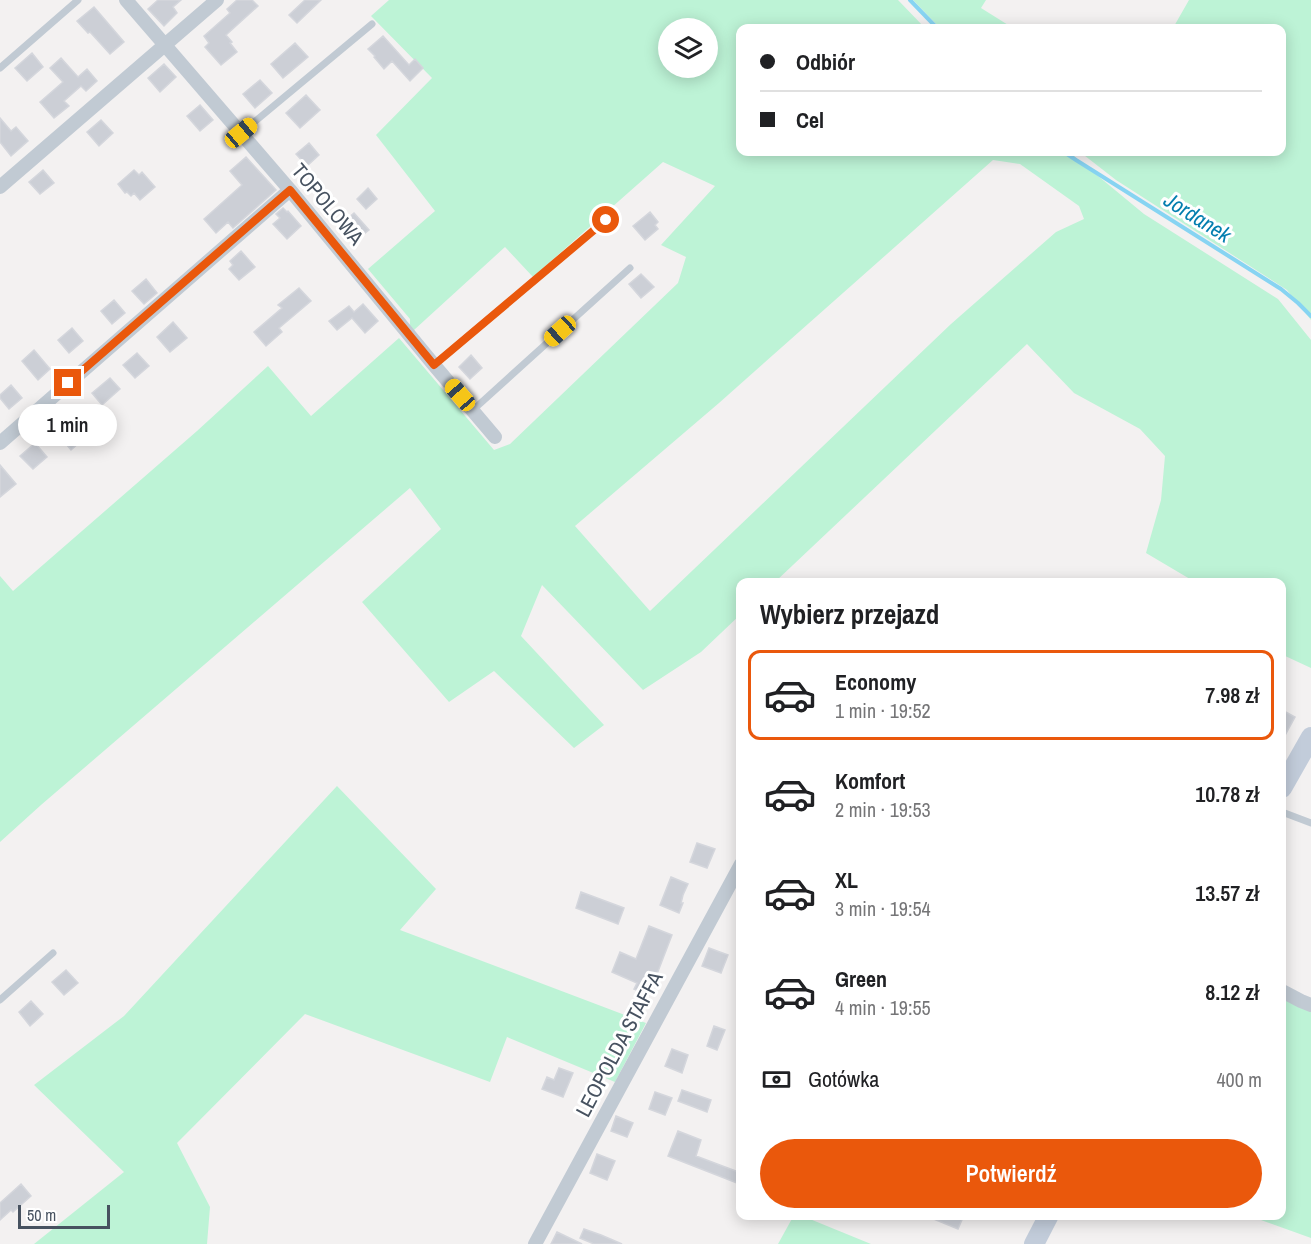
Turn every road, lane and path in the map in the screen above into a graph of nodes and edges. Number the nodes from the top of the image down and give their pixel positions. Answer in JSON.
{"nodes":[{"id":1,"x":78,"y":0,"type":"edge"},
{"id":2,"x":126,"y":0,"type":"edge"},
{"id":3,"x":217,"y":0,"type":"edge"},
{"id":4,"x":372,"y":24,"type":"dead end"},
{"id":5,"x":165,"y":45,"type":"junction"},
{"id":6,"x":0,"y":68,"type":"edge"},
{"id":7,"x":241,"y":133,"type":"junction"},
{"id":8,"x":0,"y":187,"type":"edge"},
{"id":9,"x":290,"y":190,"type":"junction"},
{"id":10,"x":606,"y":220,"type":"dead end"},
{"id":11,"x":630,"y":268,"type":"dead end"},
{"id":12,"x":434,"y":365,"type":"junction"},
{"id":13,"x":472,"y":410,"type":"junction"},
{"id":14,"x":495,"y":436,"type":"dead end"},
{"id":15,"x":0,"y":443,"type":"edge"},
{"id":16,"x":1311,"y":737,"type":"edge"},
{"id":17,"x":1286,"y":781,"type":"edge"},
{"id":18,"x":1286,"y":814,"type":"edge"},
{"id":19,"x":1311,"y":823,"type":"edge"},
{"id":20,"x":736,"y":873,"type":"edge"},
{"id":21,"x":53,"y":953,"type":"dead end"},
{"id":22,"x":1286,"y":993,"type":"edge"},
{"id":23,"x":0,"y":1000,"type":"edge"},
{"id":24,"x":1311,"y":1005,"type":"edge"},
{"id":25,"x":1046,"y":1220,"type":"edge"},
{"id":26,"x":535,"y":1244,"type":"edge"},
{"id":27,"x":1034,"y":1244,"type":"edge"}],
"edges":[{"from":1,"to":6,"type":"lane"},
{"from":2,"to":5,"type":"street","name":"TOPOLOWA"},
{"from":3,"to":5,"type":"street"},
{"from":4,"to":7,"type":"lane"},
{"from":5,"to":7,"type":"street","name":"TOPOLOWA"},
{"from":5,"to":8,"type":"street"},
{"from":7,"to":9,"type":"street","name":"TOPOLOWA"},
{"from":9,"to":12,"type":"street","name":"TOPOLOWA"},
{"from":9,"to":15,"type":"street"},
{"from":10,"to":12,"type":"lane"},
{"from":11,"to":13,"type":"lane"},
{"from":12,"to":13,"type":"street","name":"TOPOLOWA"},
{"from":13,"to":14,"type":"street","name":"TOPOLOWA"},
{"from":16,"to":17,"type":"street"},
{"from":18,"to":19,"type":"lane"},
{"from":20,"to":26,"type":"street","name":"LEOPOLDA STAFFA"},
{"from":21,"to":23,"type":"lane"},
{"from":22,"to":24,"type":"street"},
{"from":25,"to":27,"type":"street"}]}
